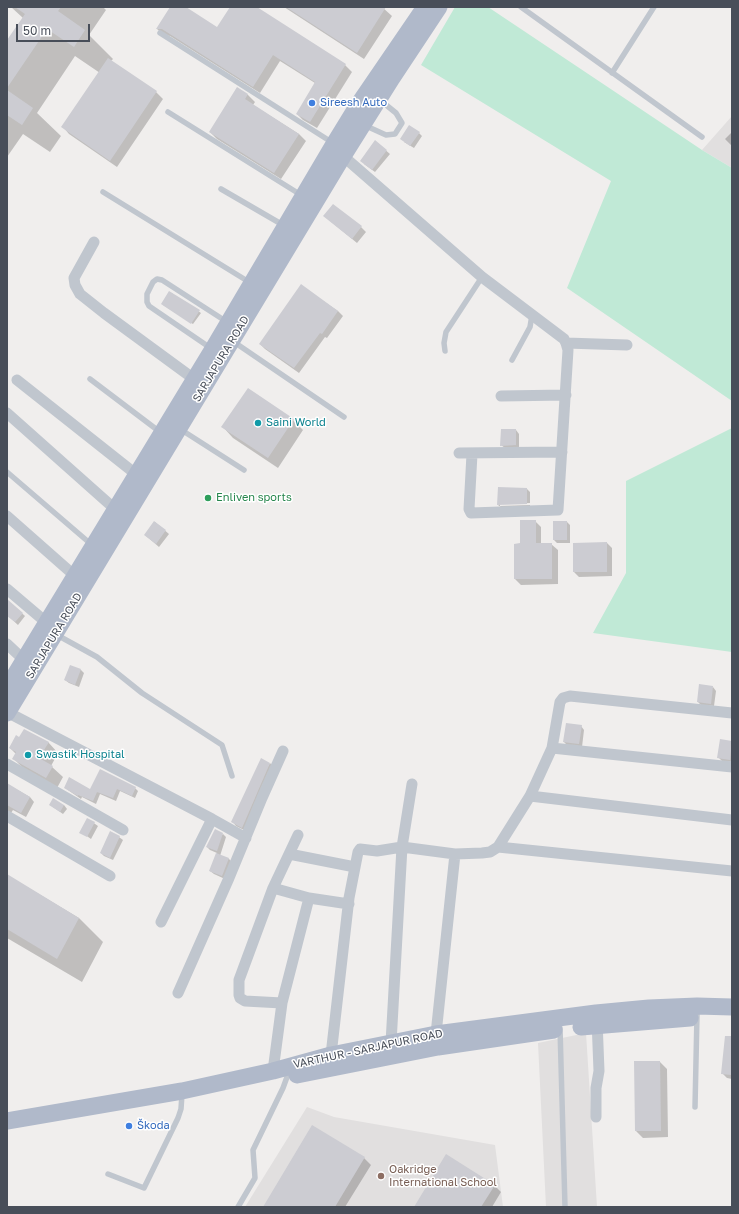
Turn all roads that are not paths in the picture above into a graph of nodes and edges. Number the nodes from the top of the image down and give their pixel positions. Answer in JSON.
{"nodes":[{"id":1,"x":425,"y":7,"type":"edge"},
{"id":2,"x":439,"y":7,"type":"edge"},
{"id":3,"x":521,"y":7,"type":"edge"},
{"id":4,"x":654,"y":7,"type":"edge"},
{"id":5,"x":160,"y":33,"type":"dead end"},
{"id":6,"x":612,"y":74,"type":"junction"},
{"id":7,"x":379,"y":99,"type":"junction"},
{"id":8,"x":168,"y":112,"type":"dead end"},
{"id":9,"x":364,"y":114,"type":"junction"},
{"id":10,"x":702,"y":138,"type":"dead end"},
{"id":11,"x":339,"y":150,"type":"junction"},
{"id":12,"x":221,"y":189,"type":"dead end"},
{"id":13,"x":103,"y":192,"type":"dead end"},
{"id":14,"x":303,"y":196,"type":"junction"},
{"id":15,"x":286,"y":226,"type":"junction"},
{"id":16,"x":94,"y":242,"type":"dead end"},
{"id":17,"x":482,"y":277,"type":"junction"},
{"id":18,"x":251,"y":283,"type":"junction"},
{"id":19,"x":532,"y":315,"type":"junction"},
{"id":20,"x":229,"y":323,"type":"junction"},
{"id":21,"x":232,"y":340,"type":"junction"},
{"id":22,"x":566,"y":342,"type":"junction"},
{"id":23,"x":627,"y":345,"type":"dead end"},
{"id":24,"x":445,"y":351,"type":"dead end"},
{"id":25,"x":218,"y":352,"type":"junction"},
{"id":26,"x":512,"y":360,"type":"dead end"},
{"id":27,"x":90,"y":379,"type":"dead end"},
{"id":28,"x":194,"y":379,"type":"junction"},
{"id":29,"x":17,"y":380,"type":"dead end"},
{"id":30,"x":566,"y":395,"type":"junction"},
{"id":31,"x":501,"y":396,"type":"dead end"},
{"id":32,"x":7,"y":413,"type":"edge"},
{"id":33,"x":344,"y":417,"type":"dead end"},
{"id":34,"x":179,"y":428,"type":"junction"},
{"id":35,"x":162,"y":434,"type":"junction"},
{"id":36,"x":562,"y":452,"type":"junction"},
{"id":37,"x":459,"y":453,"type":"dead end"},
{"id":38,"x":472,"y":454,"type":"junction"},
{"id":39,"x":244,"y":470,"type":"dead end"},
{"id":40,"x":7,"y":472,"type":"edge"},
{"id":41,"x":137,"y":475,"type":"junction"},
{"id":42,"x":116,"y":510,"type":"junction"},
{"id":43,"x":7,"y":516,"type":"edge"},
{"id":44,"x":94,"y":546,"type":"junction"},
{"id":45,"x":75,"y":576,"type":"junction"},
{"id":46,"x":7,"y":589,"type":"edge"},
{"id":47,"x":51,"y":628,"type":"junction"},
{"id":48,"x":7,"y":644,"type":"edge"},
{"id":49,"x":24,"y":660,"type":"junction"},
{"id":50,"x":7,"y":688,"type":"edge"},
{"id":51,"x":7,"y":712,"type":"edge"},
{"id":52,"x":732,"y":713,"type":"edge"},
{"id":53,"x":552,"y":748,"type":"junction"},
{"id":54,"x":283,"y":751,"type":"dead end"},
{"id":55,"x":7,"y":764,"type":"edge"},
{"id":56,"x":732,"y":766,"type":"edge"},
{"id":57,"x":232,"y":776,"type":"dead end"},
{"id":58,"x":412,"y":784,"type":"dead end"},
{"id":59,"x":530,"y":796,"type":"junction"},
{"id":60,"x":7,"y":816,"type":"edge"},
{"id":61,"x":212,"y":819,"type":"junction"},
{"id":62,"x":732,"y":820,"type":"edge"},
{"id":63,"x":123,"y":830,"type":"dead end"},
{"id":64,"x":298,"y":834,"type":"dead end"},
{"id":65,"x":246,"y":838,"type":"junction"},
{"id":66,"x":402,"y":847,"type":"junction"},
{"id":67,"x":498,"y":847,"type":"junction"},
{"id":68,"x":288,"y":854,"type":"junction"},
{"id":69,"x":455,"y":854,"type":"junction"},
{"id":70,"x":355,"y":868,"type":"junction"},
{"id":71,"x":732,"y":871,"type":"edge"},
{"id":72,"x":110,"y":876,"type":"dead end"},
{"id":73,"x":274,"y":888,"type":"junction"},
{"id":74,"x":309,"y":898,"type":"junction"},
{"id":75,"x":349,"y":904,"type":"junction"},
{"id":76,"x":161,"y":922,"type":"dead end"},
{"id":77,"x":178,"y":993,"type":"dead end"},
{"id":78,"x":282,"y":1003,"type":"junction"},
{"id":79,"x":732,"y":1007,"type":"edge"},
{"id":80,"x":697,"y":1012,"type":"junction"},
{"id":81,"x":732,"y":1018,"type":"edge"},
{"id":82,"x":597,"y":1019,"type":"junction"},
{"id":83,"x":560,"y":1023,"type":"junction"},
{"id":84,"x":436,"y":1034,"type":"junction"},
{"id":85,"x":391,"y":1042,"type":"junction"},
{"id":86,"x":331,"y":1055,"type":"junction"},
{"id":87,"x":282,"y":1071,"type":"junction"},
{"id":88,"x":182,"y":1094,"type":"junction"},
{"id":89,"x":695,"y":1107,"type":"dead end"},
{"id":90,"x":596,"y":1117,"type":"dead end"},
{"id":91,"x":7,"y":1121,"type":"edge"},
{"id":92,"x":7,"y":1128,"type":"edge"},
{"id":93,"x":108,"y":1174,"type":"dead end"},
{"id":94,"x":238,"y":1207,"type":"edge"},
{"id":95,"x":565,"y":1207,"type":"edge"}],
"edges":[{"from":1,"to":9,"type":"main road","name":"SARJAPURA ROAD"},
{"from":2,"to":7,"type":"main road","name":"SARJAPURA ROAD"},
{"from":3,"to":6,"type":"lane"},
{"from":4,"to":6,"type":"lane"},
{"from":5,"to":11,"type":"lane"},
{"from":6,"to":10,"type":"lane"},
{"from":7,"to":9,"type":"main road","name":"SARJAPURA ROAD"},
{"from":7,"to":9,"type":"lane"},
{"from":8,"to":14,"type":"lane"},
{"from":9,"to":11,"type":"main road","name":"SARJAPURA ROAD"},
{"from":11,"to":14,"type":"main road","name":"SARJAPURA ROAD"},
{"from":11,"to":17,"type":"street"},
{"from":11,"to":21,"type":"main road","name":"SARJAPURA ROAD"},
{"from":12,"to":15,"type":"lane"},
{"from":13,"to":18,"type":"lane"},
{"from":14,"to":15,"type":"main road","name":"SARJAPURA ROAD"},
{"from":15,"to":18,"type":"main road","name":"SARJAPURA ROAD"},
{"from":16,"to":28,"type":"street"},
{"from":17,"to":19,"type":"street"},
{"from":17,"to":24,"type":"lane"},
{"from":18,"to":20,"type":"main road","name":"SARJAPURA ROAD"},
{"from":19,"to":22,"type":"street"},
{"from":19,"to":26,"type":"lane"},
{"from":20,"to":25,"type":"main road","name":"SARJAPURA ROAD"},
{"from":20,"to":25,"type":"lane"},
{"from":21,"to":25,"type":"main road","name":"SARJAPURA ROAD"},
{"from":21,"to":33,"type":"lane"},
{"from":22,"to":23,"type":"street"},
{"from":22,"to":30,"type":"street"},
{"from":25,"to":28,"type":"main road","name":"SARJAPURA ROAD"},
{"from":25,"to":34,"type":"main road","name":"SARJAPURA ROAD"},
{"from":27,"to":35,"type":"lane"},
{"from":28,"to":35,"type":"main road","name":"SARJAPURA ROAD"},
{"from":29,"to":41,"type":"street"},
{"from":30,"to":31,"type":"street"},
{"from":30,"to":36,"type":"street"},
{"from":32,"to":42,"type":"street"},
{"from":34,"to":39,"type":"lane"},
{"from":34,"to":47,"type":"main road","name":"SARJAPURA ROAD"},
{"from":35,"to":41,"type":"main road","name":"SARJAPURA ROAD"},
{"from":36,"to":38,"type":"street"},
{"from":36,"to":38,"type":"street"},
{"from":37,"to":38,"type":"street"},
{"from":40,"to":44,"type":"lane"},
{"from":41,"to":42,"type":"main road","name":"SARJAPURA ROAD"},
{"from":42,"to":44,"type":"main road","name":"SARJAPURA ROAD"},
{"from":43,"to":45,"type":"street"},
{"from":44,"to":45,"type":"main road","name":"SARJAPURA ROAD"},
{"from":45,"to":47,"type":"main road","name":"SARJAPURA ROAD"},
{"from":46,"to":47,"type":"street"},
{"from":47,"to":49,"type":"main road","name":"SARJAPURA ROAD"},
{"from":47,"to":51,"type":"main road","name":"SARJAPURA ROAD"},
{"from":47,"to":57,"type":"lane"},
{"from":48,"to":49,"type":"street"},
{"from":49,"to":50,"type":"main road","name":"SARJAPURA ROAD"},
{"from":51,"to":61,"type":"street"},
{"from":52,"to":53,"type":"street"},
{"from":53,"to":56,"type":"street"},
{"from":53,"to":59,"type":"street"},
{"from":54,"to":65,"type":"street"},
{"from":55,"to":63,"type":"street"},
{"from":58,"to":66,"type":"street"},
{"from":59,"to":62,"type":"street"},
{"from":59,"to":67,"type":"street"},
{"from":60,"to":72,"type":"street"},
{"from":61,"to":65,"type":"street"},
{"from":61,"to":76,"type":"street"},
{"from":64,"to":68,"type":"street"},
{"from":65,"to":77,"type":"street"},
{"from":66,"to":69,"type":"street"},
{"from":66,"to":70,"type":"street"},
{"from":66,"to":85,"type":"street"},
{"from":67,"to":69,"type":"street"},
{"from":67,"to":71,"type":"street"},
{"from":68,"to":70,"type":"street"},
{"from":68,"to":73,"type":"street"},
{"from":69,"to":84,"type":"street"},
{"from":70,"to":75,"type":"street"},
{"from":73,"to":74,"type":"street"},
{"from":73,"to":78,"type":"street"},
{"from":74,"to":75,"type":"street"},
{"from":74,"to":78,"type":"street"},
{"from":75,"to":86,"type":"street"},
{"from":78,"to":87,"type":"street"},
{"from":79,"to":80,"type":"main road","name":"VARTHUR - SARJAPUR ROAD"},
{"from":80,"to":81,"type":"main road","name":"VARTHUR - SARJAPUR ROAD"},
{"from":80,"to":82,"type":"main road","name":"VARTHUR - SARJAPUR ROAD"},
{"from":80,"to":89,"type":"lane"},
{"from":82,"to":83,"type":"main road","name":"VARTHUR - SARJAPUR ROAD"},
{"from":82,"to":90,"type":"street"},
{"from":83,"to":84,"type":"main road","name":"VARTHUR - SARJAPUR ROAD"},
{"from":83,"to":87,"type":"main road","name":"VARTHUR - SARJAPUR ROAD"},
{"from":83,"to":95,"type":"lane"},
{"from":84,"to":85,"type":"main road","name":"VARTHUR - SARJAPUR ROAD"},
{"from":85,"to":86,"type":"main road","name":"VARTHUR - SARJAPUR ROAD"},
{"from":86,"to":87,"type":"main road","name":"VARTHUR - SARJAPUR ROAD"},
{"from":87,"to":88,"type":"main road","name":"VARTHUR - SARJAPUR ROAD"},
{"from":87,"to":94,"type":"lane"},
{"from":88,"to":91,"type":"main road","name":"VARTHUR - SARJAPUR ROAD"},
{"from":88,"to":92,"type":"main road","name":"VARTHUR - SARJAPUR ROAD"},
{"from":88,"to":93,"type":"lane"}]}
